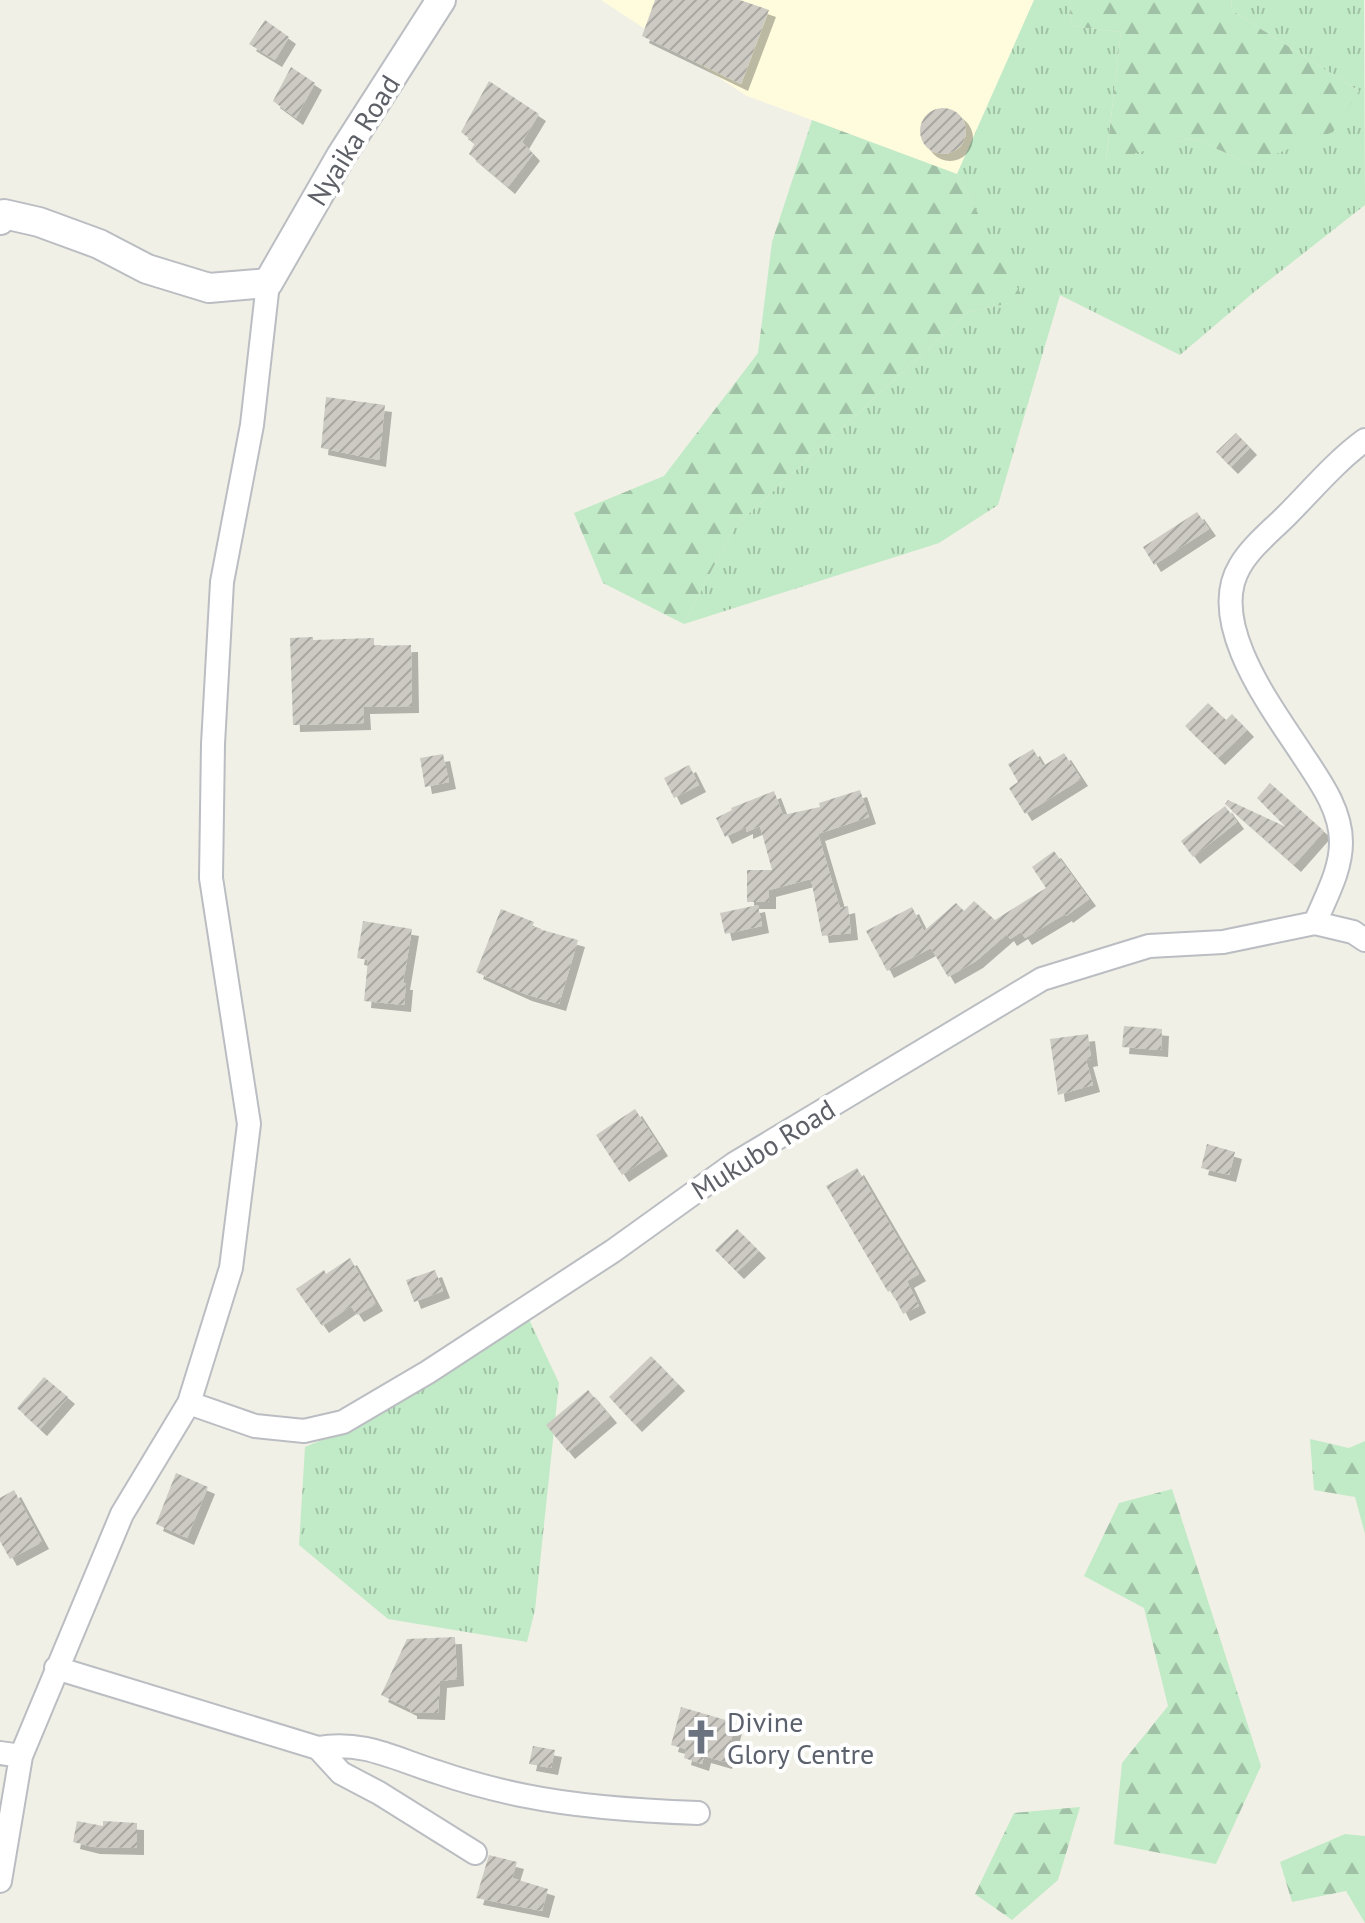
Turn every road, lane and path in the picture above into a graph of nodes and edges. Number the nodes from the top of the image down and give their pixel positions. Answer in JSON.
{"nodes":[{"id":1,"x":441,"y":0,"type":"edge"},
{"id":2,"x":1,"y":214,"type":"edge"},
{"id":3,"x":268,"y":283,"type":"junction"},
{"id":4,"x":1365,"y":440,"type":"edge"},
{"id":5,"x":1315,"y":923,"type":"junction"},
{"id":6,"x":1365,"y":940,"type":"edge"},
{"id":7,"x":189,"y":1403,"type":"junction"},
{"id":8,"x":56,"y":1668,"type":"junction"},
{"id":9,"x":318,"y":1748,"type":"junction"},
{"id":10,"x":10,"y":1755,"type":"edge"},
{"id":11,"x":698,"y":1813,"type":"dead end"},
{"id":12,"x":475,"y":1853,"type":"dead end"},
{"id":13,"x":0,"y":1881,"type":"edge"}],
"edges":[{"from":1,"to":3,"type":"street","name":"Nyaika Road"},
{"from":2,"to":3,"type":"street"},
{"from":3,"to":7,"type":"street"},
{"from":4,"to":5,"type":"street"},
{"from":5,"to":6,"type":"street","name":"Mukubo Road"},
{"from":5,"to":7,"type":"street","name":"Mukubo Road"},
{"from":7,"to":8,"type":"street"},
{"from":8,"to":9,"type":"street"},
{"from":8,"to":10,"type":"street"},
{"from":9,"to":11,"type":"street"},
{"from":9,"to":12,"type":"street"},
{"from":10,"to":13,"type":"street"}]}
